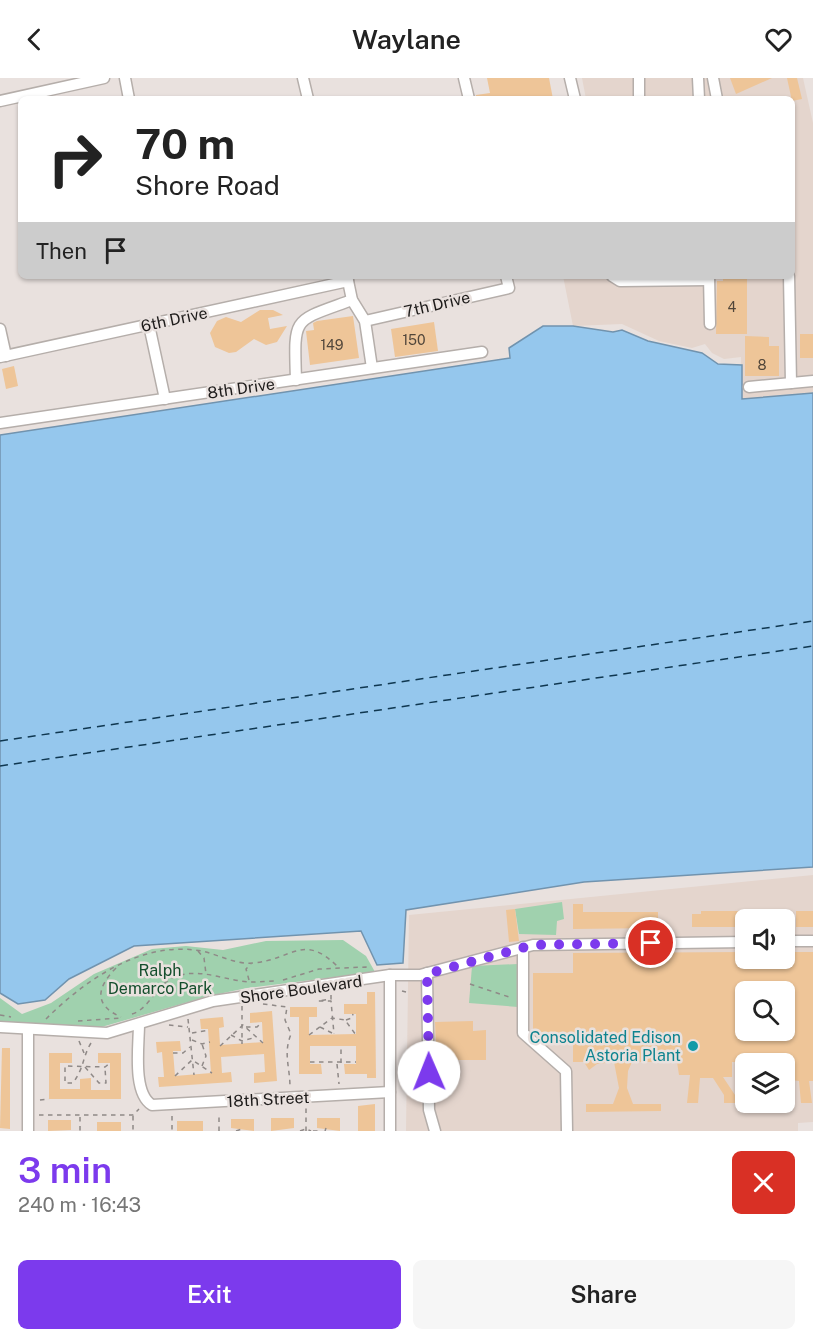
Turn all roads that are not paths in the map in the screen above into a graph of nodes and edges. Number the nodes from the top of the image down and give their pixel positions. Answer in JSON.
{"nodes":[{"id":1,"x":104,"y":78,"type":"edge"},
{"id":2,"x":125,"y":78,"type":"edge"},
{"id":3,"x":303,"y":78,"type":"edge"},
{"id":4,"x":464,"y":78,"type":"edge"},
{"id":5,"x":570,"y":78,"type":"edge"},
{"id":6,"x":639,"y":78,"type":"edge"},
{"id":7,"x":698,"y":78,"type":"edge"},
{"id":8,"x":712,"y":78,"type":"edge"},
{"id":9,"x":23,"y":96,"type":"edge"},
{"id":10,"x":128,"y":96,"type":"edge"},
{"id":11,"x":307,"y":96,"type":"edge"},
{"id":12,"x":468,"y":96,"type":"edge"},
{"id":13,"x":573,"y":96,"type":"edge"},
{"id":14,"x":639,"y":96,"type":"edge"},
{"id":15,"x":699,"y":96,"type":"edge"},
{"id":16,"x":716,"y":96,"type":"edge"},
{"id":17,"x":18,"y":97,"type":"edge"},
{"id":18,"x":0,"y":101,"type":"edge"},
{"id":19,"x":347,"y":279,"type":"edge"},
{"id":20,"x":507,"y":279,"type":"edge"},
{"id":21,"x":617,"y":279,"type":"edge"},
{"id":22,"x":679,"y":279,"type":"edge"},
{"id":23,"x":709,"y":279,"type":"edge"},
{"id":24,"x":789,"y":279,"type":"edge"},
{"id":25,"x":352,"y":300,"type":"junction"},
{"id":26,"x":365,"y":321,"type":"junction"},
{"id":27,"x":149,"y":324,"type":"junction"},
{"id":28,"x":710,"y":324,"type":"dead end"},
{"id":29,"x":0,"y":329,"type":"edge"},
{"id":30,"x":483,"y":352,"type":"dead end"},
{"id":31,"x":3,"y":356,"type":"edge"},
{"id":32,"x":372,"y":368,"type":"junction"},
{"id":33,"x":296,"y":380,"type":"junction"},
{"id":34,"x":813,"y":381,"type":"edge"},
{"id":35,"x":791,"y":384,"type":"junction"},
{"id":36,"x":749,"y":387,"type":"dead end"},
{"id":37,"x":165,"y":399,"type":"junction"},
{"id":38,"x":0,"y":423,"type":"edge"},
{"id":39,"x":795,"y":941,"type":"edge"},
{"id":40,"x":813,"y":941,"type":"edge"},
{"id":41,"x":735,"y":942,"type":"edge"},
{"id":42,"x":523,"y":947,"type":"junction"},
{"id":43,"x":427,"y":974,"type":"junction"},
{"id":44,"x":390,"y":975,"type":"junction"},
{"id":45,"x":139,"y":1024,"type":"junction"},
{"id":46,"x":0,"y":1027,"type":"edge"},
{"id":47,"x":28,"y":1029,"type":"junction"},
{"id":48,"x":390,"y":1092,"type":"junction"},
{"id":49,"x":28,"y":1131,"type":"edge"},
{"id":50,"x":390,"y":1131,"type":"edge"},
{"id":51,"x":435,"y":1131,"type":"edge"},
{"id":52,"x":567,"y":1131,"type":"edge"}],
"edges":[{"from":1,"to":9,"type":"street"},
{"from":2,"to":10,"type":"street"},
{"from":3,"to":11,"type":"street"},
{"from":4,"to":12,"type":"street"},
{"from":5,"to":13,"type":"street"},
{"from":6,"to":14,"type":"street"},
{"from":7,"to":15,"type":"street"},
{"from":8,"to":16,"type":"street"},
{"from":17,"to":18,"type":"street"},
{"from":19,"to":25,"type":"street"},
{"from":19,"to":27,"type":"street","name":"6th Drive"},
{"from":20,"to":26,"type":"street","name":"7th Drive"},
{"from":21,"to":22,"type":"street"},
{"from":23,"to":28,"type":"street"},
{"from":24,"to":35,"type":"street"},
{"from":25,"to":26,"type":"street"},
{"from":25,"to":33,"type":"street"},
{"from":26,"to":32,"type":"street"},
{"from":27,"to":31,"type":"street","name":"6th Drive"},
{"from":27,"to":37,"type":"street"},
{"from":29,"to":31,"type":"street"},
{"from":30,"to":32,"type":"street","name":"8th Drive"},
{"from":32,"to":33,"type":"street","name":"8th Drive"},
{"from":33,"to":37,"type":"street","name":"8th Drive"},
{"from":34,"to":35,"type":"street"},
{"from":35,"to":36,"type":"street"},
{"from":37,"to":38,"type":"street","name":"8th Drive"},
{"from":39,"to":40,"type":"street"},
{"from":41,"to":42,"type":"street","name":"Shore Boulevard"},
{"from":42,"to":43,"type":"street","name":"Shore Boulevard"},
{"from":42,"to":52,"type":"street"},
{"from":43,"to":44,"type":"street","name":"Shore Boulevard"},
{"from":43,"to":51,"type":"street"},
{"from":44,"to":45,"type":"street","name":"Shore Boulevard"},
{"from":44,"to":48,"type":"street"},
{"from":45,"to":47,"type":"street","name":"Shore Boulevard"},
{"from":45,"to":48,"type":"street","name":"18th Street"},
{"from":46,"to":47,"type":"street","name":"Shore Boulevard"},
{"from":47,"to":49,"type":"street"},
{"from":48,"to":50,"type":"street"}]}
